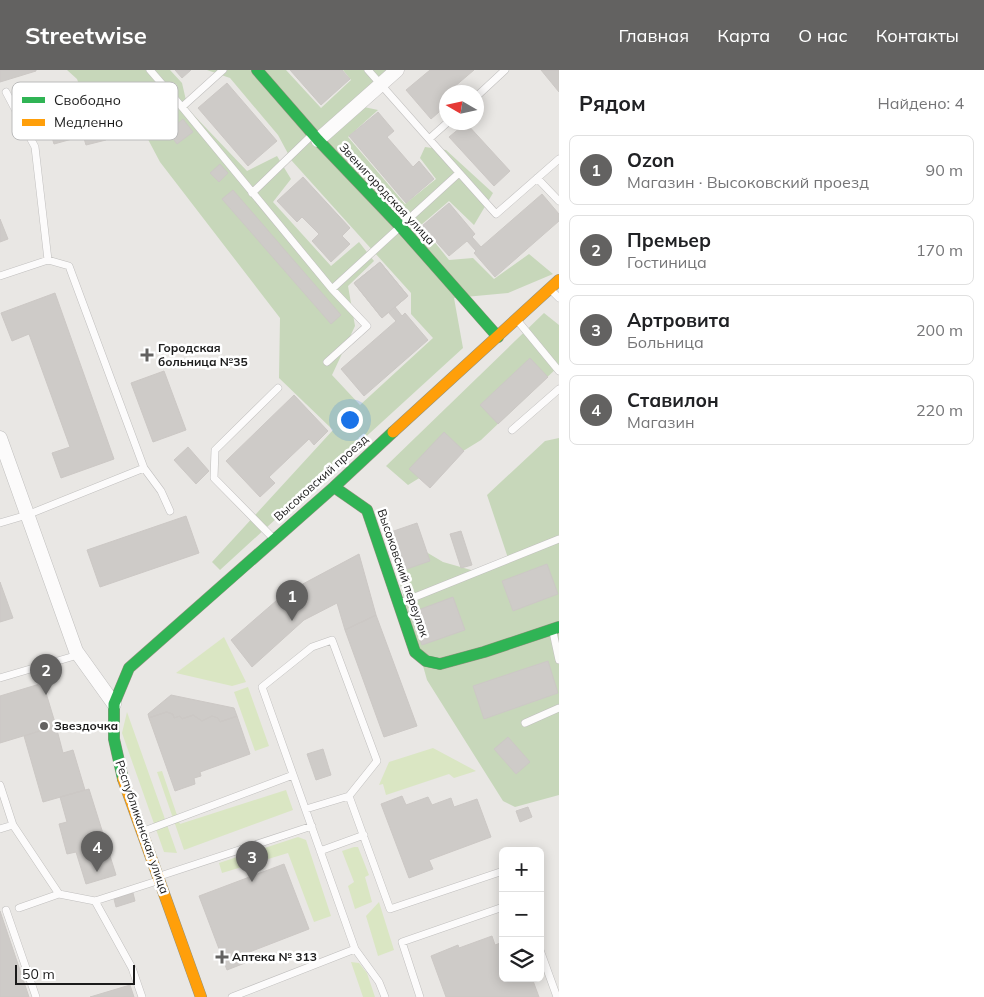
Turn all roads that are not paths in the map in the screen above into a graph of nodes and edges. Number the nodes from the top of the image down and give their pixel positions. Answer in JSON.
{"nodes":[{"id":1,"x":150,"y":70,"type":"edge"},
{"id":2,"x":223,"y":70,"type":"edge"},
{"id":3,"x":257,"y":70,"type":"edge"},
{"id":4,"x":368,"y":70,"type":"edge"},
{"id":5,"x":397,"y":70,"type":"edge"},
{"id":6,"x":505,"y":70,"type":"edge"},
{"id":7,"x":160,"y":82,"type":"edge"},
{"id":8,"x":381,"y":84,"type":"junction"},
{"id":9,"x":484,"y":89,"type":"edge"},
{"id":10,"x":6,"y":92,"type":"dead end"},
{"id":11,"x":178,"y":102,"type":"edge"},
{"id":12,"x":12,"y":103,"type":"edge"},
{"id":13,"x":182,"y":107,"type":"junction"},
{"id":14,"x":440,"y":130,"type":"edge"},
{"id":15,"x":315,"y":137,"type":"junction"},
{"id":16,"x":31,"y":140,"type":"edge"},
{"id":17,"x":429,"y":140,"type":"junction"},
{"id":18,"x":559,"y":159,"type":"edge"},
{"id":19,"x":459,"y":173,"type":"junction"},
{"id":20,"x":537,"y":178,"type":"junction"},
{"id":21,"x":252,"y":193,"type":"junction"},
{"id":22,"x":559,"y":201,"type":"edge"},
{"id":23,"x":400,"y":226,"type":"junction"},
{"id":24,"x":48,"y":260,"type":"junction"},
{"id":25,"x":0,"y":276,"type":"edge"},
{"id":26,"x":559,"y":280,"type":"edge"},
{"id":27,"x":332,"y":289,"type":"junction"},
{"id":28,"x":550,"y":289,"type":"junction"},
{"id":29,"x":559,"y":298,"type":"edge"},
{"id":30,"x":516,"y":320,"type":"junction"},
{"id":31,"x":498,"y":336,"type":"junction"},
{"id":32,"x":327,"y":362,"type":"dead end"},
{"id":33,"x":559,"y":372,"type":"edge"},
{"id":34,"x":278,"y":388,"type":"dead end"},
{"id":35,"x":559,"y":389,"type":"edge"},
{"id":36,"x":512,"y":430,"type":"dead end"},
{"id":37,"x":0,"y":438,"type":"edge"},
{"id":38,"x":144,"y":468,"type":"junction"},
{"id":39,"x":334,"y":487,"type":"junction"},
{"id":40,"x":170,"y":511,"type":"dead end"},
{"id":41,"x":28,"y":514,"type":"junction"},
{"id":42,"x":0,"y":523,"type":"edge"},
{"id":43,"x":274,"y":538,"type":"junction"},
{"id":44,"x":559,"y":539,"type":"edge"},
{"id":45,"x":400,"y":603,"type":"junction"},
{"id":46,"x":556,"y":628,"type":"edge"},
{"id":47,"x":78,"y":655,"type":"junction"},
{"id":48,"x":559,"y":660,"type":"edge"},
{"id":49,"x":0,"y":678,"type":"edge"},
{"id":50,"x":114,"y":704,"type":"junction"},
{"id":51,"x":559,"y":708,"type":"edge"},
{"id":52,"x":525,"y":724,"type":"dead end"},
{"id":53,"x":293,"y":775,"type":"junction"},
{"id":54,"x":0,"y":785,"type":"edge"},
{"id":55,"x":349,"y":796,"type":"junction"},
{"id":56,"x":306,"y":809,"type":"junction"},
{"id":57,"x":13,"y":825,"type":"junction"},
{"id":58,"x":312,"y":826,"type":"junction"},
{"id":59,"x":0,"y":829,"type":"edge"},
{"id":60,"x":142,"y":831,"type":"junction"},
{"id":61,"x":364,"y":835,"type":"junction"},
{"id":62,"x":320,"y":851,"type":"junction"},
{"id":63,"x":499,"y":873,"type":"edge"},
{"id":64,"x":159,"y":879,"type":"junction"},
{"id":65,"x":59,"y":894,"type":"junction"},
{"id":66,"x":95,"y":901,"type":"junction"},
{"id":67,"x":19,"y":908,"type":"dead end"},
{"id":68,"x":499,"y":908,"type":"edge"},
{"id":69,"x":6,"y":910,"type":"dead end"},
{"id":70,"x":355,"y":949,"type":"junction"},
{"id":71,"x":544,"y":961,"type":"edge"},
{"id":72,"x":36,"y":997,"type":"edge"},
{"id":73,"x":142,"y":997,"type":"edge"},
{"id":74,"x":200,"y":997,"type":"edge"},
{"id":75,"x":232,"y":997,"type":"edge"},
{"id":76,"x":385,"y":997,"type":"edge"},
{"id":77,"x":420,"y":997,"type":"edge"},
{"id":78,"x":557,"y":997,"type":"edge"}],
"edges":[{"from":1,"to":7,"type":"lane"},
{"from":2,"to":13,"type":"lane"},
{"from":3,"to":15,"type":"street","name":"Звенигородская улица"},
{"from":4,"to":8,"type":"lane"},
{"from":5,"to":8,"type":"street"},
{"from":6,"to":9,"type":"lane"},
{"from":8,"to":15,"type":"street"},
{"from":8,"to":17,"type":"lane"},
{"from":10,"to":12,"type":"lane"},
{"from":11,"to":13,"type":"lane"},
{"from":13,"to":21,"type":"lane"},
{"from":14,"to":17,"type":"lane"},
{"from":15,"to":21,"type":"lane"},
{"from":15,"to":23,"type":"street","name":"Звенигородская улица"},
{"from":16,"to":24,"type":"lane"},
{"from":17,"to":19,"type":"lane"},
{"from":18,"to":20,"type":"lane"},
{"from":19,"to":20,"type":"lane"},
{"from":19,"to":23,"type":"lane"},
{"from":20,"to":22,"type":"lane"},
{"from":21,"to":27,"type":"lane"},
{"from":23,"to":27,"type":"lane"},
{"from":23,"to":31,"type":"street","name":"Звенигородская улица"},
{"from":24,"to":25,"type":"lane"},
{"from":24,"to":38,"type":"lane"},
{"from":26,"to":28,"type":"street","name":"Высоковский проезд"},
{"from":27,"to":32,"type":"lane"},
{"from":28,"to":29,"type":"lane"},
{"from":28,"to":30,"type":"street","name":"Высоковский проезд"},
{"from":30,"to":31,"type":"street","name":"Высоковский проезд"},
{"from":30,"to":33,"type":"lane"},
{"from":31,"to":39,"type":"street","name":"Высоковский проезд"},
{"from":34,"to":43,"type":"lane"},
{"from":35,"to":36,"type":"lane"},
{"from":37,"to":41,"type":"street"},
{"from":38,"to":40,"type":"lane"},
{"from":38,"to":41,"type":"lane"},
{"from":39,"to":43,"type":"street","name":"Высоковский проезд"},
{"from":39,"to":45,"type":"street","name":"Высоковский переулок"},
{"from":41,"to":42,"type":"lane"},
{"from":41,"to":47,"type":"street"},
{"from":43,"to":50,"type":"street","name":"Высоковский проезд"},
{"from":44,"to":45,"type":"lane"},
{"from":45,"to":46,"type":"street","name":"Высоковский переулок"},
{"from":46,"to":48,"type":"lane"},
{"from":47,"to":49,"type":"lane"},
{"from":47,"to":50,"type":"street"},
{"from":50,"to":60,"type":"street","name":"Республиканская улица"},
{"from":51,"to":52,"type":"lane"},
{"from":53,"to":55,"type":"lane"},
{"from":53,"to":56,"type":"lane"},
{"from":53,"to":60,"type":"lane"},
{"from":54,"to":57,"type":"lane"},
{"from":55,"to":56,"type":"lane"},
{"from":55,"to":61,"type":"lane"},
{"from":56,"to":58,"type":"lane"},
{"from":57,"to":59,"type":"lane"},
{"from":57,"to":65,"type":"lane"},
{"from":58,"to":62,"type":"lane"},
{"from":58,"to":64,"type":"lane"},
{"from":60,"to":64,"type":"street","name":"Республиканская улица"},
{"from":61,"to":62,"type":"lane"},
{"from":61,"to":63,"type":"lane"},
{"from":62,"to":70,"type":"lane"},
{"from":64,"to":66,"type":"lane"},
{"from":64,"to":74,"type":"street","name":"Республиканская улица"},
{"from":65,"to":66,"type":"lane"},
{"from":65,"to":67,"type":"lane"},
{"from":66,"to":73,"type":"lane"},
{"from":68,"to":77,"type":"lane"},
{"from":69,"to":72,"type":"lane"},
{"from":70,"to":75,"type":"lane"},
{"from":70,"to":76,"type":"lane"},
{"from":71,"to":78,"type":"lane"}]}
